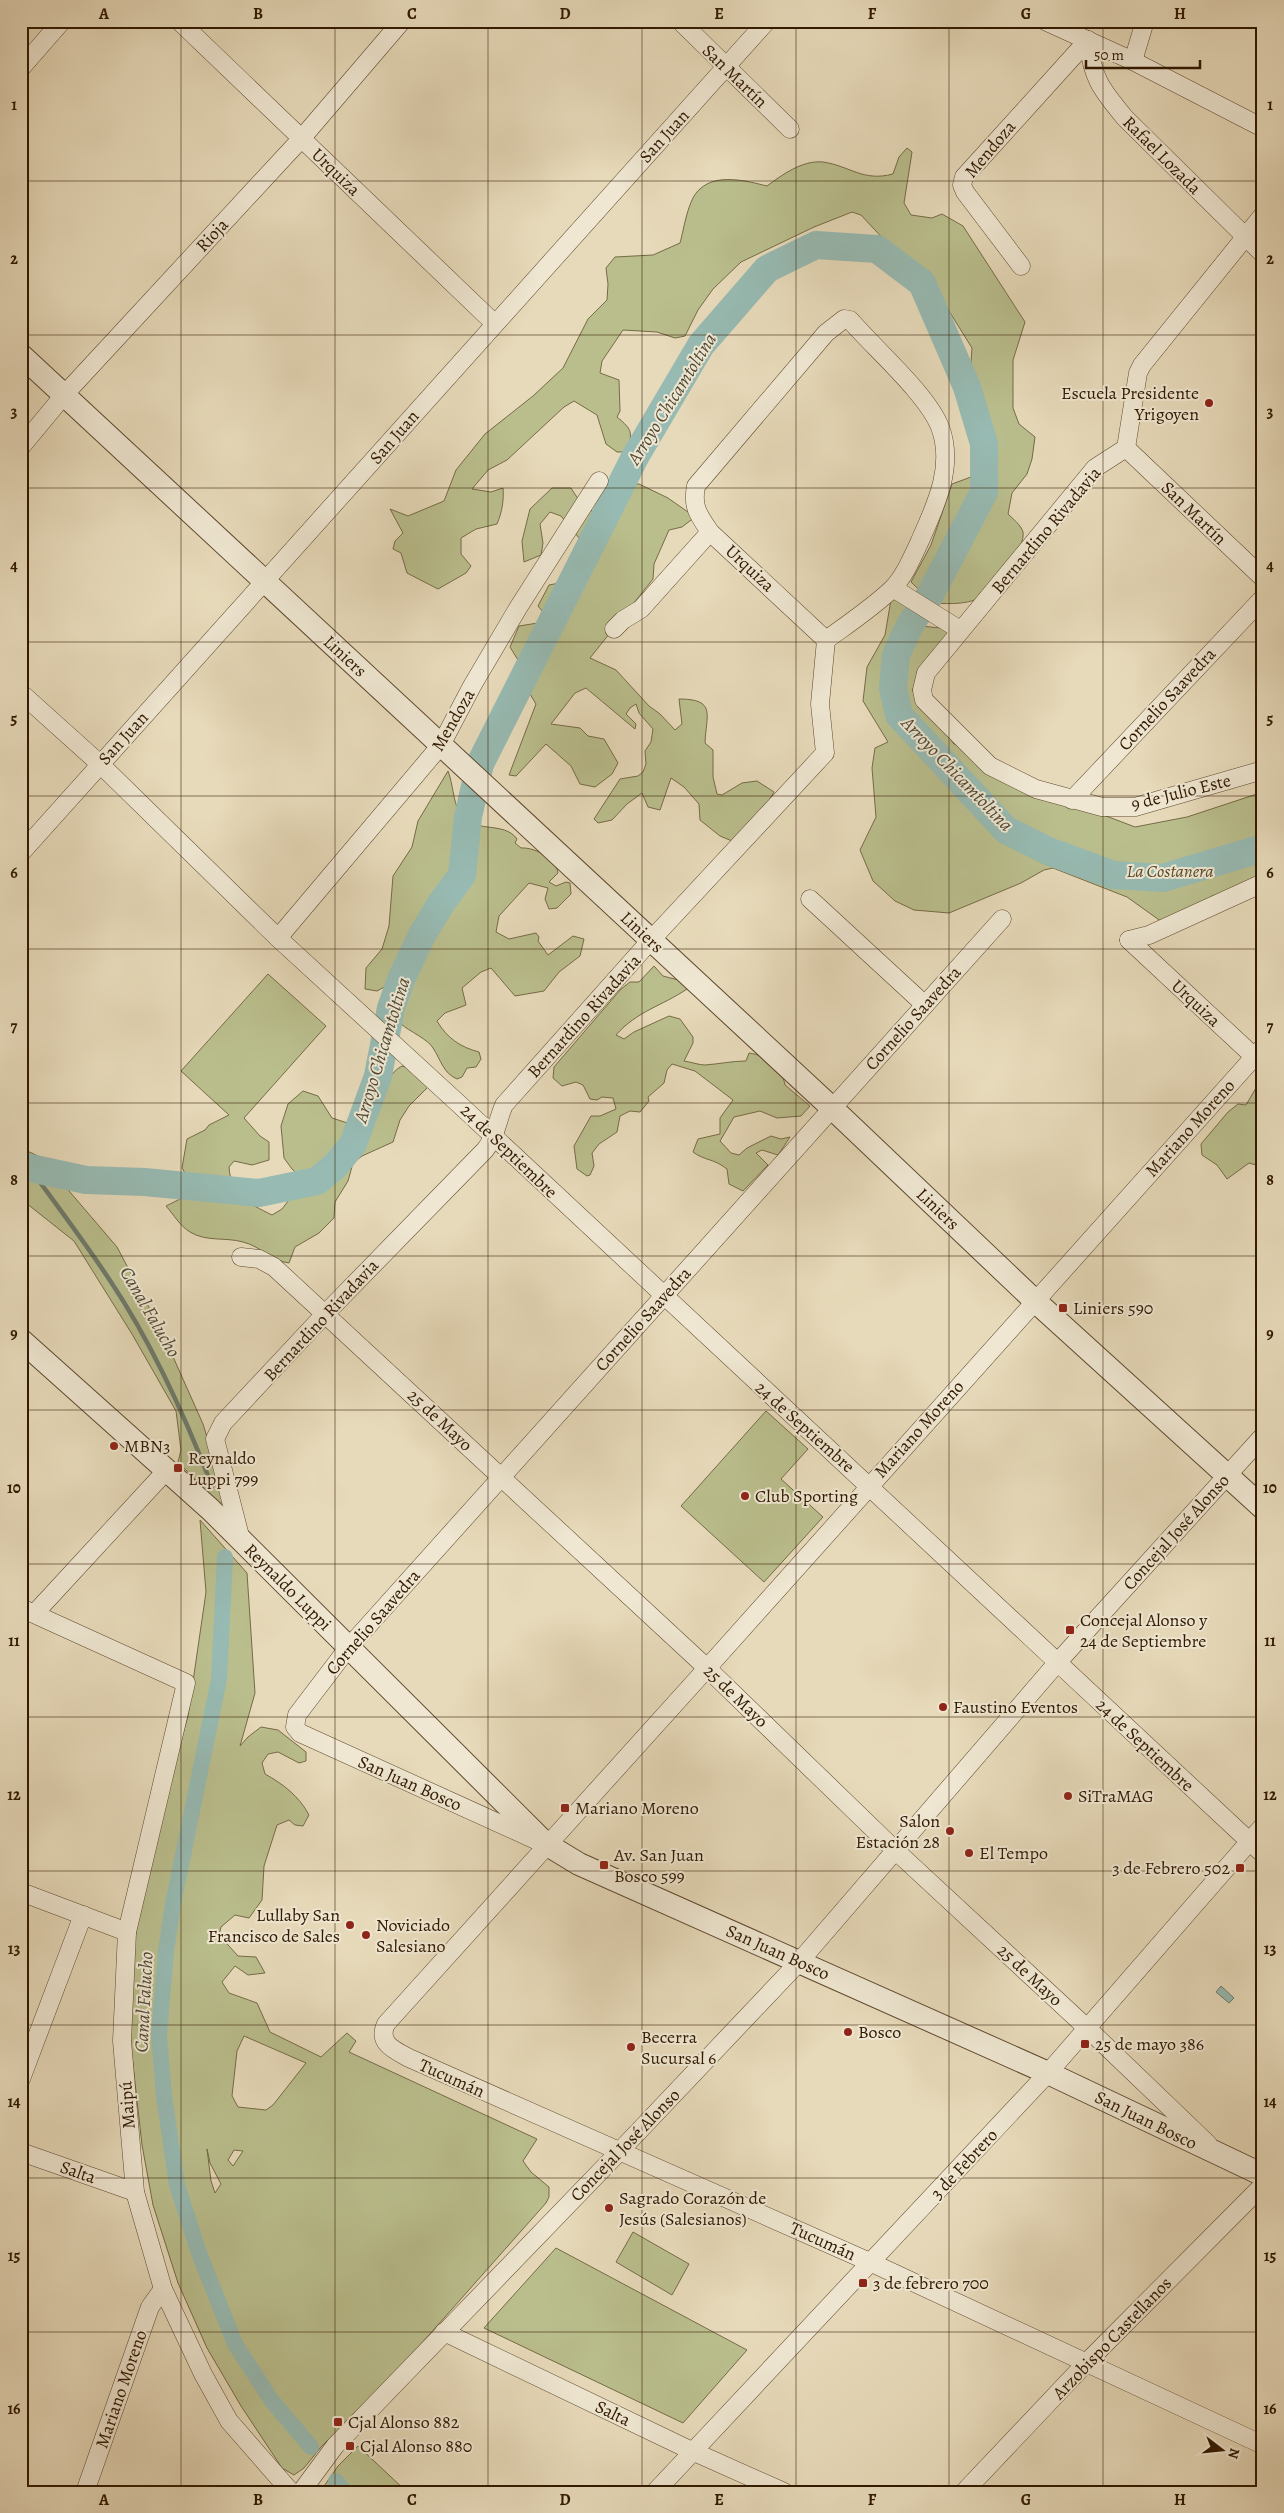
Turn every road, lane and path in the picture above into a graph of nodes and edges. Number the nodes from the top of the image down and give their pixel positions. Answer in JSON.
{"nodes":[{"id":1,"x":62,"y":21,"type":"edge"},
{"id":2,"x":179,"y":21,"type":"edge"},
{"id":3,"x":402,"y":21,"type":"edge"},
{"id":4,"x":680,"y":21,"type":"edge"},
{"id":5,"x":767,"y":21,"type":"edge"},
{"id":6,"x":1045,"y":21,"type":"edge"},
{"id":7,"x":1145,"y":21,"type":"edge"},
{"id":8,"x":1088,"y":40,"type":"junction"},
{"id":9,"x":1133,"y":61,"type":"junction"},
{"id":10,"x":21,"y":68,"type":"edge"},
{"id":11,"x":726,"y":68,"type":"junction"},
{"id":12,"x":1263,"y":128,"type":"edge"},
{"id":13,"x":790,"y":129,"type":"dead end"},
{"id":14,"x":301,"y":138,"type":"junction"},
{"id":15,"x":1263,"y":215,"type":"edge"},
{"id":16,"x":1244,"y":236,"type":"junction"},
{"id":17,"x":1263,"y":254,"type":"edge"},
{"id":18,"x":1022,"y":266,"type":"dead end"},
{"id":19,"x":494,"y":323,"type":"junction"},
{"id":20,"x":21,"y":355,"type":"edge"},
{"id":21,"x":64,"y":395,"type":"junction"},
{"id":22,"x":21,"y":446,"type":"edge"},
{"id":23,"x":1126,"y":448,"type":"junction"},
{"id":24,"x":598,"y":481,"type":"dead end"},
{"id":25,"x":710,"y":532,"type":"junction"},
{"id":26,"x":1263,"y":578,"type":"edge"},
{"id":27,"x":266,"y":582,"type":"junction"},
{"id":28,"x":893,"y":588,"type":"junction"},
{"id":29,"x":1263,"y":598,"type":"edge"},
{"id":30,"x":614,"y":629,"type":"dead end"},
{"id":31,"x":960,"y":630,"type":"junction"},
{"id":32,"x":826,"y":640,"type":"junction"},
{"id":33,"x":21,"y":693,"type":"edge"},
{"id":34,"x":924,"y":700,"type":"joint"},
{"id":35,"x":448,"y":752,"type":"junction"},
{"id":36,"x":100,"y":764,"type":"junction"},
{"id":37,"x":1263,"y":770,"type":"edge"},
{"id":38,"x":1072,"y":800,"type":"junction"},
{"id":39,"x":21,"y":853,"type":"edge"},
{"id":40,"x":1263,"y":883,"type":"edge"},
{"id":41,"x":810,"y":899,"type":"dead end"},
{"id":42,"x":1002,"y":919,"type":"dead end"},
{"id":43,"x":278,"y":938,"type":"junction"},
{"id":44,"x":651,"y":940,"type":"junction"},
{"id":45,"x":925,"y":1005,"type":"junction"},
{"id":46,"x":1260,"y":1057,"type":"edge"},
{"id":47,"x":832,"y":1108,"type":"junction"},
{"id":48,"x":494,"y":1138,"type":"junction"},
{"id":49,"x":241,"y":1257,"type":"dead end"},
{"id":50,"x":663,"y":1297,"type":"junction"},
{"id":51,"x":1034,"y":1300,"type":"junction"},
{"id":52,"x":325,"y":1314,"type":"junction"},
{"id":53,"x":21,"y":1340,"type":"edge"},
{"id":54,"x":1263,"y":1436,"type":"edge"},
{"id":55,"x":166,"y":1471,"type":"junction"},
{"id":56,"x":1228,"y":1475,"type":"junction"},
{"id":57,"x":502,"y":1476,"type":"junction"},
{"id":58,"x":868,"y":1485,"type":"junction"},
{"id":59,"x":1263,"y":1508,"type":"edge"},
{"id":60,"x":241,"y":1540,"type":"junction"},
{"id":61,"x":28,"y":1611,"type":"edge"},
{"id":62,"x":348,"y":1648,"type":"junction"},
{"id":63,"x":1057,"y":1663,"type":"junction"},
{"id":64,"x":707,"y":1668,"type":"junction"},
{"id":65,"x":295,"y":1727,"type":"joint"},
{"id":66,"x":1263,"y":1826,"type":"edge"},
{"id":67,"x":1249,"y":1841,"type":"junction"},
{"id":68,"x":546,"y":1844,"type":"junction"},
{"id":69,"x":896,"y":1851,"type":"junction"},
{"id":70,"x":1263,"y":1854,"type":"edge"},
{"id":71,"x":21,"y":1892,"type":"edge"},
{"id":72,"x":83,"y":1915,"type":"junction"},
{"id":73,"x":127,"y":1932,"type":"junction"},
{"id":74,"x":800,"y":1961,"type":"junction"},
{"id":75,"x":1087,"y":2028,"type":"junction"},
{"id":76,"x":383,"y":2038,"type":"joint"},
{"id":77,"x":1048,"y":2073,"type":"junction"},
{"id":78,"x":21,"y":2079,"type":"edge"},
{"id":79,"x":21,"y":2152,"type":"edge"},
{"id":80,"x":619,"y":2152,"type":"junction"},
{"id":81,"x":1219,"y":2155,"type":"junction"},
{"id":82,"x":1263,"y":2175,"type":"edge"},
{"id":83,"x":1263,"y":2185,"type":"edge"},
{"id":84,"x":135,"y":2192,"type":"junction"},
{"id":85,"x":872,"y":2263,"type":"junction"},
{"id":86,"x":162,"y":2289,"type":"junction"},
{"id":87,"x":444,"y":2332,"type":"junction"},
{"id":88,"x":1088,"y":2362,"type":"junction"},
{"id":89,"x":1263,"y":2446,"type":"edge"},
{"id":90,"x":692,"y":2451,"type":"junction"},
{"id":91,"x":85,"y":2492,"type":"edge"},
{"id":92,"x":291,"y":2492,"type":"edge"},
{"id":93,"x":302,"y":2492,"type":"edge"},
{"id":94,"x":654,"y":2492,"type":"edge"},
{"id":95,"x":784,"y":2492,"type":"edge"},
{"id":96,"x":964,"y":2492,"type":"edge"}],
"edges":[{"from":1,"to":10,"type":"street"},
{"from":2,"to":14,"type":"street","name":"Urquiza"},
{"from":3,"to":14,"type":"street","name":"Rioja"},
{"from":4,"to":11,"type":"street","name":"San Martín"},
{"from":5,"to":11,"type":"street","name":"San Juan"},
{"from":6,"to":8,"type":"street"},
{"from":7,"to":9,"type":"street"},
{"from":8,"to":9,"type":"street"},
{"from":8,"to":16,"type":"street","name":"Rafael Lozada"},
{"from":8,"to":18,"type":"street","name":"Mendoza"},
{"from":9,"to":12,"type":"street"},
{"from":11,"to":13,"type":"street","name":"San Martín"},
{"from":11,"to":19,"type":"street","name":"San Juan"},
{"from":14,"to":19,"type":"street","name":"Urquiza"},
{"from":14,"to":21,"type":"street","name":"Rioja"},
{"from":15,"to":16,"type":"street"},
{"from":16,"to":17,"type":"street","name":"Rafael Lozada"},
{"from":16,"to":23,"type":"street"},
{"from":19,"to":27,"type":"street","name":"San Juan"},
{"from":20,"to":21,"type":"street","name":"Liniers"},
{"from":21,"to":22,"type":"street","name":"Rioja"},
{"from":21,"to":27,"type":"street","name":"Liniers"},
{"from":23,"to":26,"type":"street","name":"San Martín"},
{"from":23,"to":31,"type":"street","name":"Bernardino Rivadavia"},
{"from":24,"to":35,"type":"street","name":"Mendoza"},
{"from":25,"to":28,"type":"street","name":"Urquiza"},
{"from":25,"to":30,"type":"street"},
{"from":25,"to":32,"type":"street","name":"Urquiza"},
{"from":27,"to":35,"type":"street","name":"Liniers"},
{"from":27,"to":36,"type":"street","name":"San Juan"},
{"from":28,"to":31,"type":"street"},
{"from":28,"to":32,"type":"street"},
{"from":29,"to":38,"type":"street","name":"Cornelio Saavedra"},
{"from":31,"to":34,"type":"street","name":"Bernardino Rivadavia"},
{"from":32,"to":44,"type":"street","name":"Bernardino Rivadavia"},
{"from":33,"to":36,"type":"street","name":"24 de Septiembre"},
{"from":34,"to":38,"type":"street","name":"9 de Julio Este"},
{"from":35,"to":43,"type":"street","name":"Mendoza"},
{"from":35,"to":44,"type":"street","name":"Liniers"},
{"from":36,"to":39,"type":"street","name":"San Juan"},
{"from":36,"to":43,"type":"street","name":"24 de Septiembre"},
{"from":37,"to":38,"type":"street","name":"9 de Julio Este"},
{"from":40,"to":46,"type":"street","name":"Urquiza"},
{"from":41,"to":45,"type":"street"},
{"from":42,"to":45,"type":"street","name":"Cornelio Saavedra"},
{"from":43,"to":48,"type":"street","name":"24 de Septiembre"},
{"from":44,"to":47,"type":"street","name":"Liniers"},
{"from":44,"to":48,"type":"street","name":"Bernardino Rivadavia"},
{"from":45,"to":47,"type":"street","name":"Cornelio Saavedra"},
{"from":46,"to":51,"type":"street","name":"Mariano Moreno"},
{"from":47,"to":50,"type":"street","name":"Cornelio Saavedra"},
{"from":47,"to":51,"type":"street","name":"Liniers"},
{"from":48,"to":50,"type":"street","name":"24 de Septiembre"},
{"from":48,"to":52,"type":"street","name":"Bernardino Rivadavia"},
{"from":49,"to":52,"type":"street","name":"25 de Mayo"},
{"from":50,"to":57,"type":"street","name":"Cornelio Saavedra"},
{"from":50,"to":58,"type":"street","name":"24 de Septiembre"},
{"from":51,"to":56,"type":"street","name":"Liniers"},
{"from":51,"to":58,"type":"street","name":"Mariano Moreno"},
{"from":52,"to":57,"type":"street","name":"25 de Mayo"},
{"from":52,"to":60,"type":"street","name":"Bernardino Rivadavia"},
{"from":53,"to":55,"type":"street","name":"Reynaldo Luppi"},
{"from":54,"to":56,"type":"street","name":"Concejal José Alonso"},
{"from":55,"to":60,"type":"street","name":"Reynaldo Luppi"},
{"from":55,"to":61,"type":"street"},
{"from":56,"to":59,"type":"street","name":"Liniers"},
{"from":56,"to":63,"type":"street","name":"Concejal José Alonso"},
{"from":57,"to":62,"type":"street","name":"Cornelio Saavedra"},
{"from":57,"to":64,"type":"street","name":"25 de Mayo"},
{"from":58,"to":63,"type":"street","name":"24 de Septiembre"},
{"from":58,"to":64,"type":"street","name":"Mariano Moreno"},
{"from":60,"to":62,"type":"street","name":"Reynaldo Luppi"},
{"from":61,"to":73,"type":"street","name":"Maipú"},
{"from":62,"to":65,"type":"street","name":"Cornelio Saavedra"},
{"from":62,"to":68,"type":"street","name":"Reynaldo Luppi"},
{"from":63,"to":67,"type":"street","name":"24 de Septiembre"},
{"from":63,"to":69,"type":"street","name":"Concejal José Alonso"},
{"from":64,"to":68,"type":"street","name":"Mariano Moreno"},
{"from":64,"to":69,"type":"street","name":"25 de Mayo"},
{"from":65,"to":68,"type":"street","name":"San Juan Bosco"},
{"from":66,"to":67,"type":"street","name":"3 de Febrero"},
{"from":67,"to":70,"type":"street","name":"24 de Septiembre"},
{"from":67,"to":75,"type":"street","name":"3 de Febrero"},
{"from":68,"to":74,"type":"street","name":"San Juan Bosco"},
{"from":68,"to":76,"type":"street","name":"Mariano Moreno"},
{"from":69,"to":74,"type":"street","name":"Concejal José Alonso"},
{"from":69,"to":75,"type":"street","name":"25 de Mayo"},
{"from":71,"to":72,"type":"street"},
{"from":72,"to":73,"type":"street"},
{"from":72,"to":78,"type":"street"},
{"from":73,"to":84,"type":"street","name":"Maipú"},
{"from":74,"to":77,"type":"street","name":"San Juan Bosco"},
{"from":74,"to":80,"type":"street","name":"Concejal José Alonso"},
{"from":75,"to":77,"type":"street","name":"3 de Febrero"},
{"from":75,"to":81,"type":"street","name":"25 de Mayo"},
{"from":76,"to":80,"type":"street","name":"Tucumán"},
{"from":77,"to":81,"type":"street","name":"San Juan Bosco"},
{"from":77,"to":85,"type":"street","name":"3 de Febrero"},
{"from":79,"to":84,"type":"street","name":"Salta"},
{"from":80,"to":85,"type":"street","name":"Tucumán"},
{"from":80,"to":87,"type":"street","name":"Concejal José Alonso"},
{"from":81,"to":82,"type":"street","name":"San Juan Bosco"},
{"from":83,"to":88,"type":"street","name":"Arzobispo Castellanos"},
{"from":84,"to":86,"type":"street","name":"Maipú"},
{"from":85,"to":88,"type":"street","name":"Tucumán"},
{"from":85,"to":90,"type":"street","name":"3 de Febrero"},
{"from":86,"to":91,"type":"street","name":"Mariano Moreno"},
{"from":86,"to":92,"type":"street","name":"Maipú"},
{"from":87,"to":90,"type":"street","name":"Salta"},
{"from":87,"to":93,"type":"street","name":"Concejal José Alonso"},
{"from":88,"to":89,"type":"street","name":"Tucumán"},
{"from":88,"to":96,"type":"street","name":"Arzobispo Castellanos"},
{"from":90,"to":94,"type":"street","name":"3 de Febrero"},
{"from":90,"to":95,"type":"street","name":"Salta"}]}
